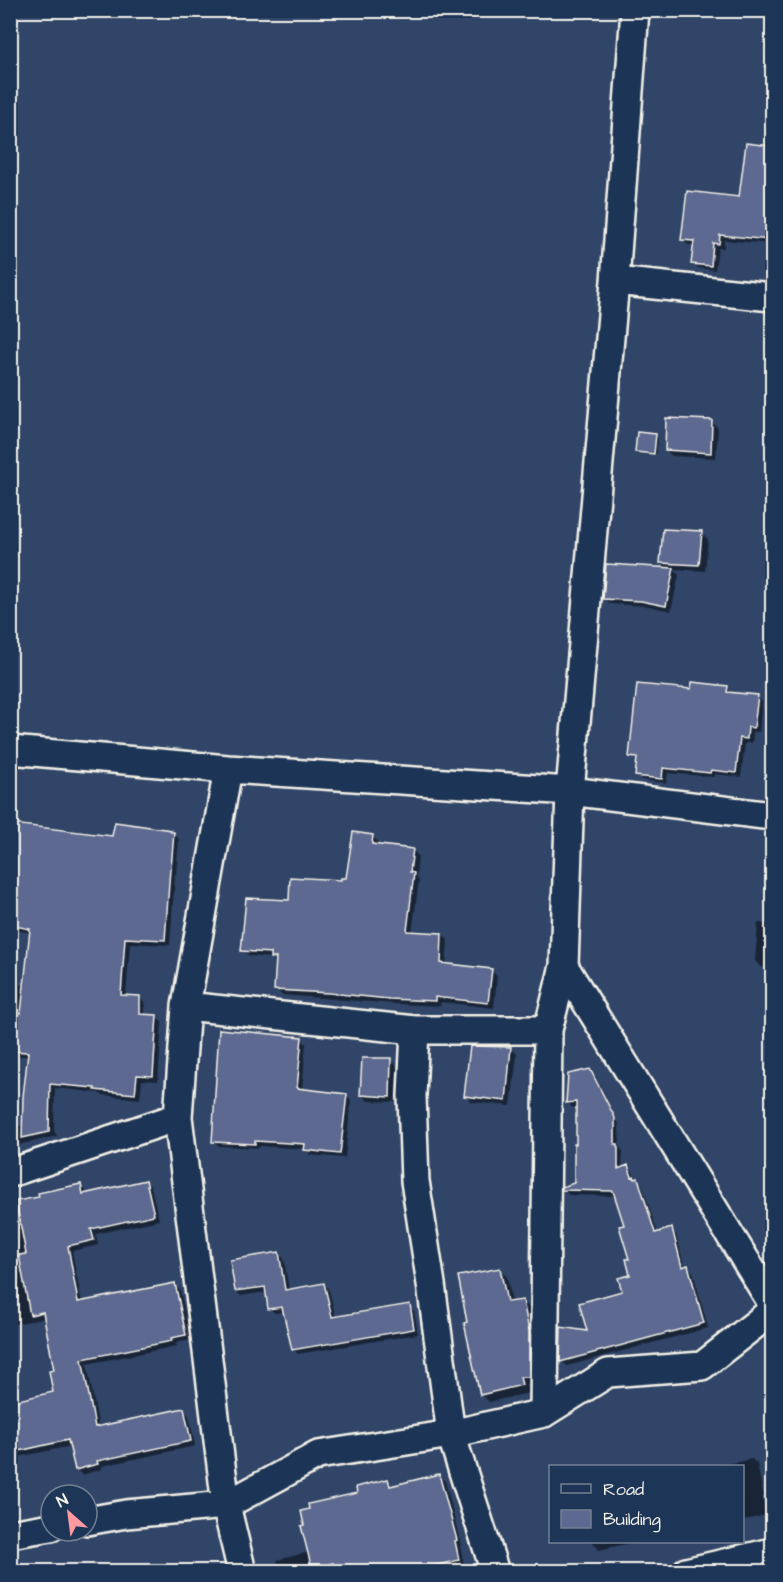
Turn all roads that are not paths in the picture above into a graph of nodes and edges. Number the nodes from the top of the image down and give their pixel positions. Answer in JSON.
{"nodes":[{"id":1,"x":635,"y":10,"type":"edge"},
{"id":2,"x":615,"y":281,"type":"junction"},
{"id":3,"x":772,"y":297,"type":"edge"},
{"id":4,"x":10,"y":750,"type":"edge"},
{"id":5,"x":228,"y":769,"type":"junction"},
{"id":6,"x":570,"y":791,"type":"junction"},
{"id":7,"x":772,"y":816,"type":"edge"},
{"id":8,"x":564,"y":966,"type":"junction"},
{"id":9,"x":186,"y":1006,"type":"junction"},
{"id":10,"x":415,"y":1030,"type":"junction"},
{"id":11,"x":548,"y":1030,"type":"junction"},
{"id":12,"x":178,"y":1117,"type":"junction"},
{"id":13,"x":10,"y":1173,"type":"edge"},
{"id":14,"x":772,"y":1303,"type":"edge"},
{"id":15,"x":772,"y":1311,"type":"edge"},
{"id":16,"x":544,"y":1413,"type":"junction"},
{"id":17,"x":451,"y":1434,"type":"junction"},
{"id":18,"x":226,"y":1505,"type":"junction"},
{"id":19,"x":99,"y":1519,"type":"edge"},
{"id":20,"x":39,"y":1529,"type":"edge"},
{"id":21,"x":10,"y":1534,"type":"edge"},
{"id":22,"x":772,"y":1552,"type":"edge"},
{"id":23,"x":242,"y":1572,"type":"edge"},
{"id":24,"x":495,"y":1572,"type":"edge"},
{"id":25,"x":686,"y":1572,"type":"edge"}],
"edges":[{"from":1,"to":2,"type":"street"},
{"from":2,"to":3,"type":"street"},
{"from":2,"to":6,"type":"street"},
{"from":4,"to":5,"type":"street"},
{"from":5,"to":6,"type":"street"},
{"from":5,"to":9,"type":"street"},
{"from":6,"to":7,"type":"street"},
{"from":6,"to":8,"type":"street"},
{"from":8,"to":11,"type":"street"},
{"from":8,"to":14,"type":"street"},
{"from":9,"to":10,"type":"street"},
{"from":9,"to":12,"type":"street"},
{"from":10,"to":11,"type":"street"},
{"from":10,"to":17,"type":"street"},
{"from":11,"to":16,"type":"street"},
{"from":12,"to":13,"type":"street"},
{"from":12,"to":18,"type":"street"},
{"from":15,"to":16,"type":"street"},
{"from":16,"to":17,"type":"street"},
{"from":17,"to":18,"type":"street"},
{"from":17,"to":24,"type":"street"},
{"from":18,"to":19,"type":"street"},
{"from":18,"to":23,"type":"street"},
{"from":20,"to":21,"type":"street"},
{"from":22,"to":25,"type":"street"}]}
